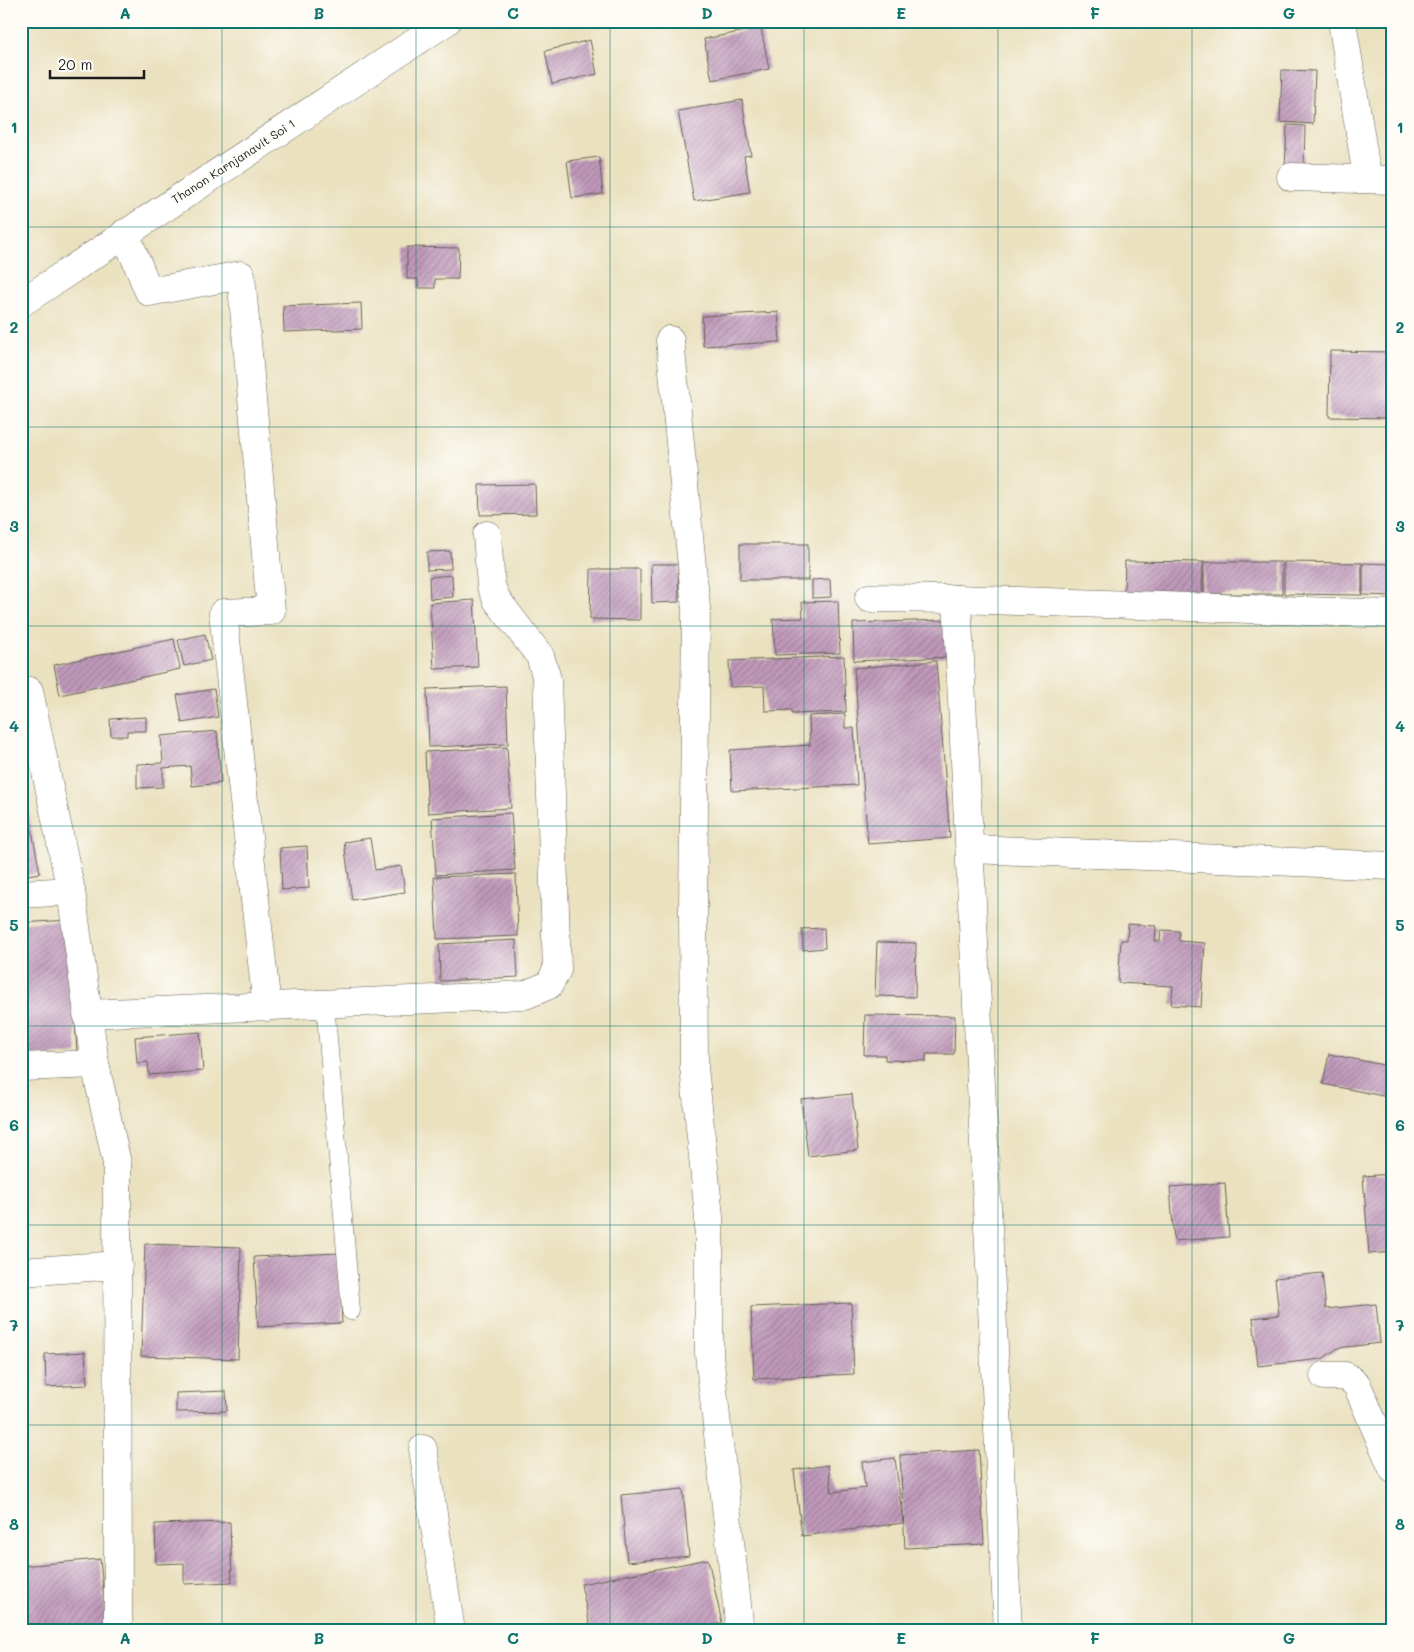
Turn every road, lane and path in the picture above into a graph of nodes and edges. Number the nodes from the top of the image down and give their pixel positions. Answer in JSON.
{"nodes":[{"id":1,"x":447,"y":21,"type":"edge"},
{"id":2,"x":1342,"y":21,"type":"edge"},
{"id":3,"x":1291,"y":178,"type":"dead end"},
{"id":4,"x":1380,"y":178,"type":"edge"},
{"id":5,"x":125,"y":233,"type":"junction"},
{"id":6,"x":21,"y":303,"type":"edge"},
{"id":7,"x":670,"y":340,"type":"dead end"},
{"id":8,"x":487,"y":535,"type":"dead end"},
{"id":9,"x":868,"y":598,"type":"dead end"},
{"id":10,"x":958,"y":598,"type":"junction"},
{"id":11,"x":1393,"y":614,"type":"edge"},
{"id":12,"x":29,"y":691,"type":"dead end"},
{"id":13,"x":971,"y":849,"type":"junction"},
{"id":14,"x":1393,"y":866,"type":"edge"},
{"id":15,"x":71,"y":891,"type":"junction"},
{"id":16,"x":21,"y":894,"type":"edge"},
{"id":17,"x":325,"y":1002,"type":"junction"},
{"id":18,"x":267,"y":1007,"type":"junction"},
{"id":19,"x":87,"y":1014,"type":"junction"},
{"id":20,"x":96,"y":1064,"type":"junction"},
{"id":21,"x":21,"y":1067,"type":"edge"},
{"id":22,"x":118,"y":1265,"type":"junction"},
{"id":23,"x":21,"y":1272,"type":"edge"},
{"id":24,"x":351,"y":1311,"type":"dead end"},
{"id":25,"x":1324,"y":1376,"type":"dead end"},
{"id":26,"x":423,"y":1449,"type":"dead end"},
{"id":27,"x":1393,"y":1470,"type":"edge"},
{"id":28,"x":118,"y":1631,"type":"edge"},
{"id":29,"x":451,"y":1631,"type":"edge"},
{"id":30,"x":740,"y":1631,"type":"edge"},
{"id":31,"x":1008,"y":1631,"type":"edge"}],
"edges":[{"from":1,"to":5,"type":"street","name":"Thanon Karnjanavit Soi 1"},
{"from":2,"to":4,"type":"street"},
{"from":3,"to":4,"type":"street"},
{"from":5,"to":6,"type":"street","name":"Thanon Karnjanavit Soi 1"},
{"from":5,"to":18,"type":"street"},
{"from":7,"to":30,"type":"street"},
{"from":8,"to":17,"type":"street"},
{"from":9,"to":10,"type":"street"},
{"from":10,"to":11,"type":"street"},
{"from":10,"to":13,"type":"street"},
{"from":12,"to":15,"type":"street"},
{"from":13,"to":14,"type":"street"},
{"from":13,"to":31,"type":"street"},
{"from":15,"to":16,"type":"street"},
{"from":15,"to":19,"type":"street"},
{"from":17,"to":18,"type":"street"},
{"from":17,"to":24,"type":"lane"},
{"from":18,"to":19,"type":"street"},
{"from":19,"to":20,"type":"street"},
{"from":20,"to":21,"type":"street"},
{"from":20,"to":22,"type":"street"},
{"from":22,"to":23,"type":"street"},
{"from":22,"to":28,"type":"street"},
{"from":25,"to":27,"type":"street"},
{"from":26,"to":29,"type":"street"}]}
